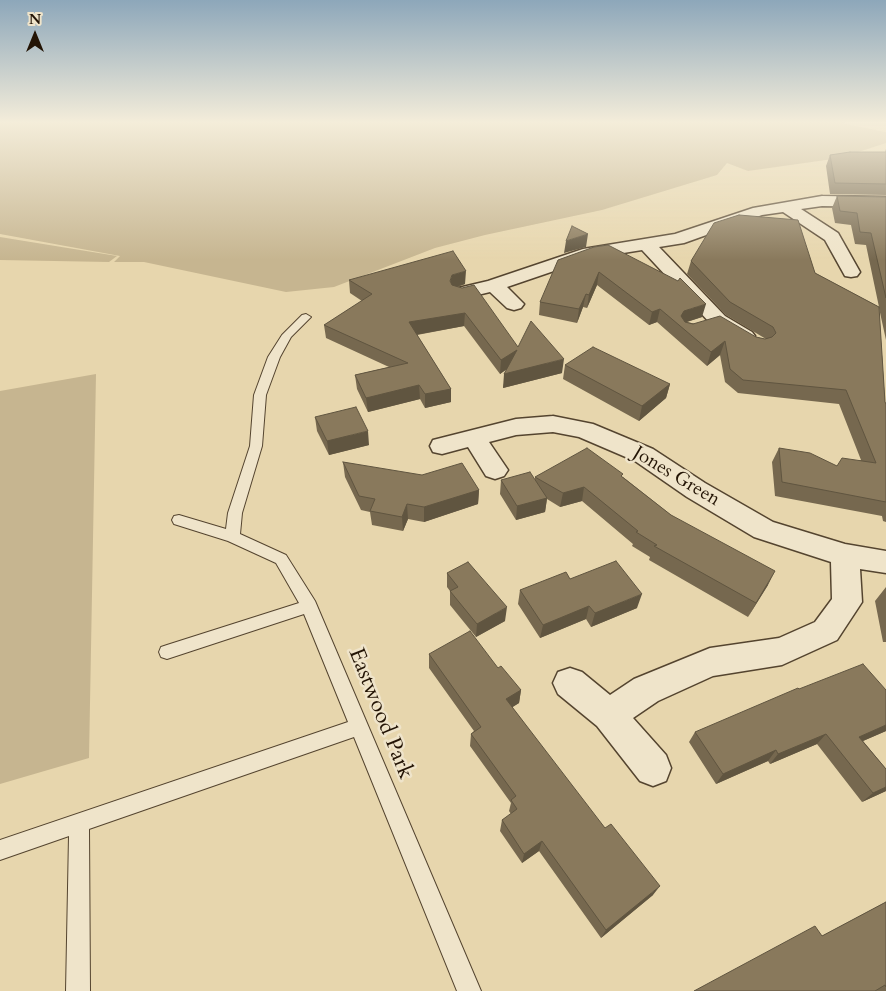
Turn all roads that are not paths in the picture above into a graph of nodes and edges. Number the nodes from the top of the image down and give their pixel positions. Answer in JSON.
{"nodes":[{"id":1,"x":886,"y":202,"type":"edge"},
{"id":2,"x":785,"y":206,"type":"junction"},
{"id":3,"x":646,"y":244,"type":"junction"},
{"id":4,"x":852,"y":272,"type":"dead end"},
{"id":5,"x":494,"y":285,"type":"junction"},
{"id":6,"x":461,"y":293,"type":"edge"},
{"id":7,"x":514,"y":304,"type":"dead end"},
{"id":8,"x":306,"y":317,"type":"dead end"},
{"id":9,"x":718,"y":320,"type":"junction"},
{"id":10,"x":697,"y":327,"type":"edge"},
{"id":11,"x":758,"y":345,"type":"edge"},
{"id":12,"x":474,"y":438,"type":"junction"},
{"id":13,"x":442,"y":446,"type":"dead end"},
{"id":14,"x":494,"y":470,"type":"dead end"},
{"id":15,"x":179,"y":520,"type":"dead end"},
{"id":16,"x":234,"y":537,"type":"junction"},
{"id":17,"x":845,"y":554,"type":"junction"},
{"id":18,"x":886,"y":562,"type":"edge"},
{"id":19,"x":309,"y":606,"type":"junction"},
{"id":20,"x":166,"y":652,"type":"dead end"},
{"id":21,"x":570,"y":683,"type":"dead end"},
{"id":22,"x":609,"y":714,"type":"junction"},
{"id":23,"x":358,"y":727,"type":"junction"},
{"id":24,"x":653,"y":768,"type":"dead end"},
{"id":25,"x":79,"y":823,"type":"junction"},
{"id":26,"x":0,"y":850,"type":"edge"},
{"id":27,"x":78,"y":991,"type":"edge"},
{"id":28,"x":469,"y":991,"type":"edge"}],
"edges":[{"from":1,"to":2,"type":"street"},
{"from":2,"to":3,"type":"street"},
{"from":2,"to":4,"type":"street"},
{"from":3,"to":5,"type":"street"},
{"from":3,"to":9,"type":"street"},
{"from":5,"to":6,"type":"street"},
{"from":5,"to":7,"type":"street"},
{"from":8,"to":16,"type":"lane"},
{"from":9,"to":10,"type":"street"},
{"from":9,"to":11,"type":"street"},
{"from":12,"to":13,"type":"street","name":"Jones Green"},
{"from":12,"to":14,"type":"street"},
{"from":12,"to":17,"type":"street","name":"Jones Green"},
{"from":15,"to":16,"type":"lane","name":"Eastwood Park"},
{"from":16,"to":19,"type":"lane","name":"Eastwood Park"},
{"from":17,"to":18,"type":"street","name":"Jones Green"},
{"from":17,"to":22,"type":"street"},
{"from":19,"to":20,"type":"lane"},
{"from":19,"to":23,"type":"lane","name":"Eastwood Park"},
{"from":21,"to":22,"type":"street"},
{"from":22,"to":24,"type":"street"},
{"from":23,"to":25,"type":"lane"},
{"from":23,"to":28,"type":"lane","name":"Eastwood Park"},
{"from":25,"to":26,"type":"lane"},
{"from":25,"to":27,"type":"lane"}]}
